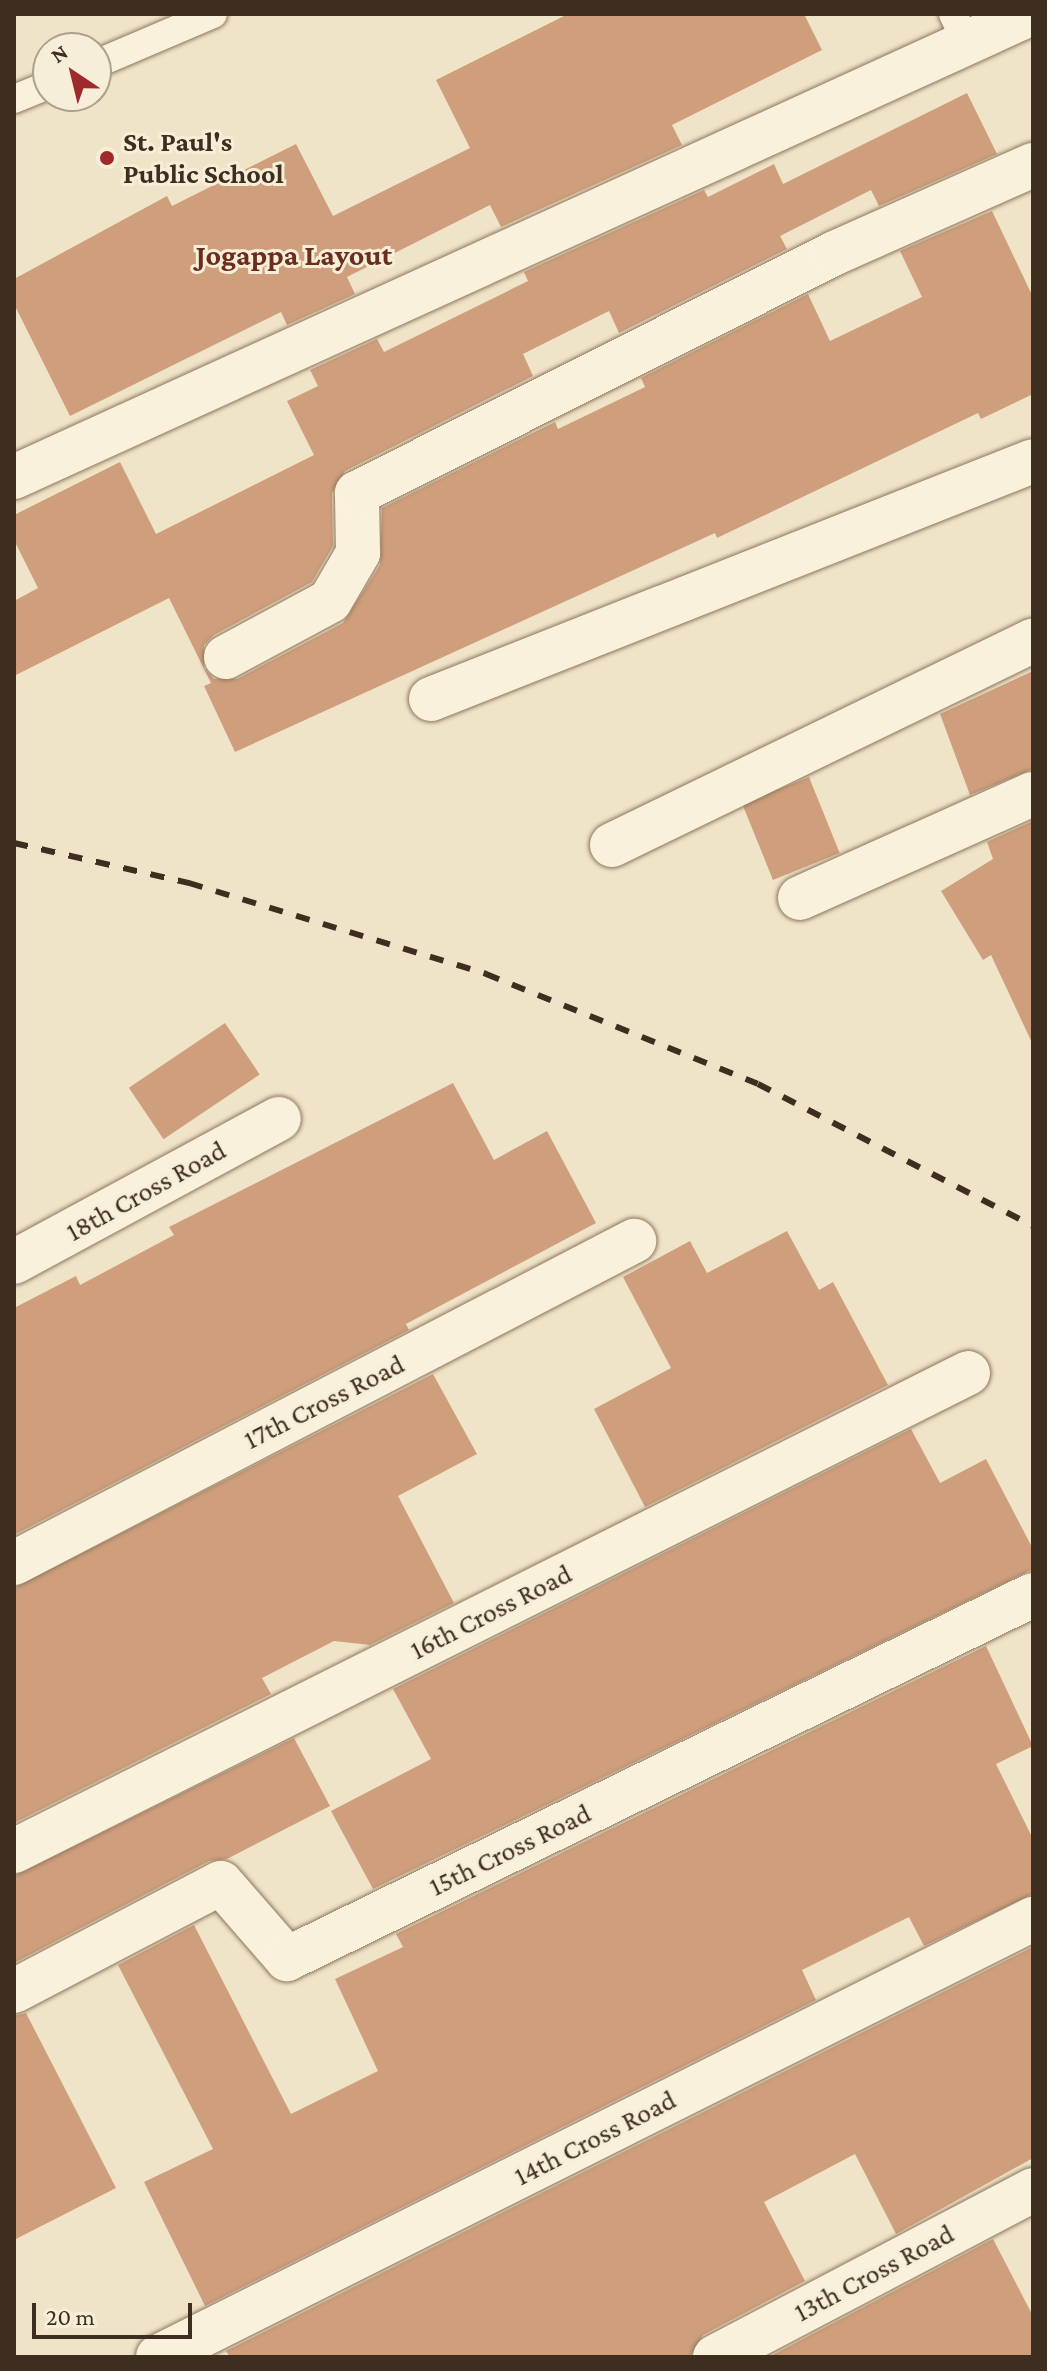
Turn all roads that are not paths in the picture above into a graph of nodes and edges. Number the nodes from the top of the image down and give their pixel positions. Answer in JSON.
{"nodes":[{"id":1,"x":213,"y":14,"type":"edge"},
{"id":2,"x":1030,"y":14,"type":"edge"},
{"id":3,"x":960,"y":29,"type":"edge"},
{"id":4,"x":112,"y":57,"type":"edge"},
{"id":5,"x":1033,"y":165,"type":"edge"},
{"id":6,"x":1033,"y":461,"type":"edge"},
{"id":7,"x":14,"y":477,"type":"edge"},
{"id":8,"x":1033,"y":641,"type":"edge"},
{"id":9,"x":226,"y":657,"type":"dead end"},
{"id":10,"x":431,"y":699,"type":"dead end"},
{"id":11,"x":1033,"y":794,"type":"edge"},
{"id":12,"x":612,"y":845,"type":"dead end"},
{"id":13,"x":800,"y":898,"type":"dead end"},
{"id":14,"x":279,"y":1119,"type":"dead end"},
{"id":15,"x":634,"y":1241,"type":"dead end"},
{"id":16,"x":14,"y":1262,"type":"edge"},
{"id":17,"x":968,"y":1373,"type":"dead end"},
{"id":18,"x":14,"y":1563,"type":"edge"},
{"id":19,"x":1033,"y":1595,"type":"edge"},
{"id":20,"x":14,"y":1851,"type":"edge"},
{"id":21,"x":1033,"y":1919,"type":"edge"},
{"id":22,"x":14,"y":1991,"type":"edge"},
{"id":23,"x":1033,"y":2190,"type":"edge"},
{"id":24,"x":158,"y":2357,"type":"edge"},
{"id":25,"x":715,"y":2357,"type":"edge"}],
"edges":[{"from":1,"to":4,"type":"lane"},
{"from":2,"to":3,"type":"street"},
{"from":3,"to":7,"type":"street"},
{"from":5,"to":9,"type":"street"},
{"from":6,"to":10,"type":"street"},
{"from":8,"to":12,"type":"street"},
{"from":11,"to":13,"type":"street"},
{"from":14,"to":16,"type":"street","name":"18th Cross Road"},
{"from":15,"to":18,"type":"street","name":"17th Cross Road"},
{"from":17,"to":20,"type":"street","name":"16th Cross Road"},
{"from":19,"to":22,"type":"street","name":"15th Cross Road"},
{"from":21,"to":24,"type":"street","name":"14th Cross Road"},
{"from":23,"to":25,"type":"street","name":"13th Cross Road"}]}
